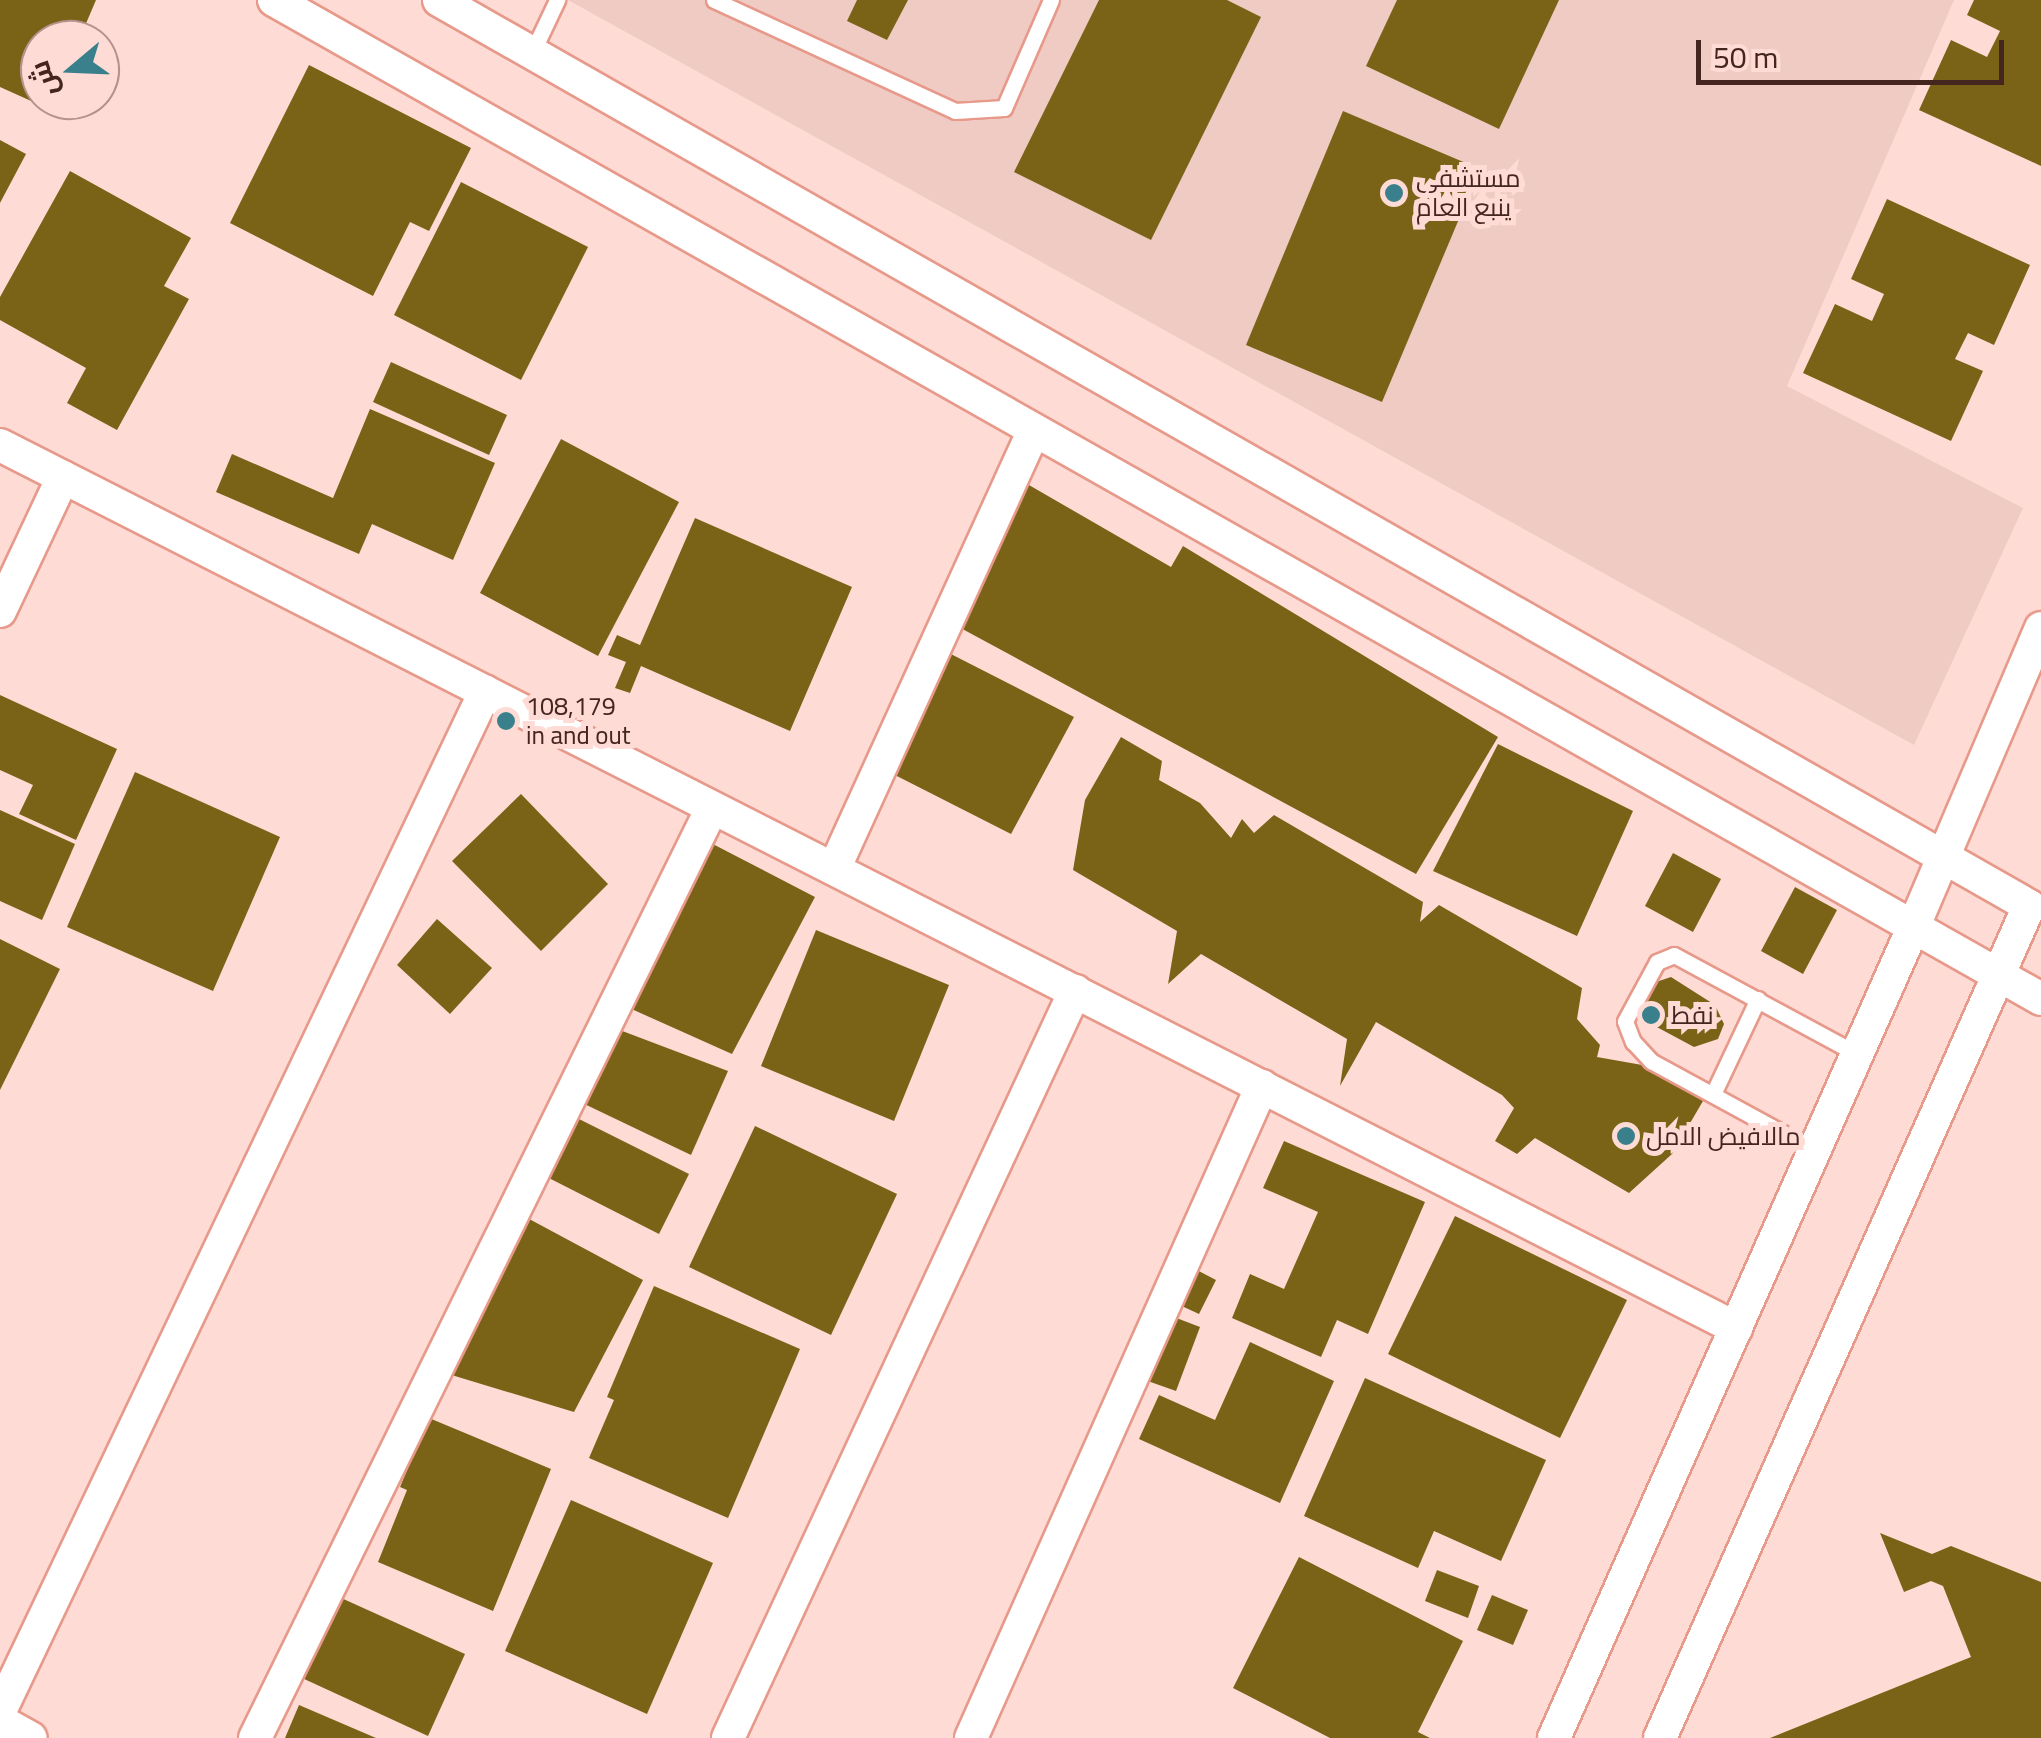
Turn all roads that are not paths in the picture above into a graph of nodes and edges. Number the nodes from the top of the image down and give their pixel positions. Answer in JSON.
{"nodes":[{"id":1,"x":274,"y":0,"type":"edge"},
{"id":2,"x":439,"y":0,"type":"edge"},
{"id":3,"x":557,"y":0,"type":"edge"},
{"id":4,"x":714,"y":0,"type":"edge"},
{"id":5,"x":1051,"y":0,"type":"edge"},
{"id":6,"x":477,"y":10,"type":"edge"},
{"id":7,"x":532,"y":53,"type":"junction"},
{"id":8,"x":1034,"y":431,"type":"junction"},
{"id":9,"x":0,"y":445,"type":"edge"},
{"id":10,"x":63,"y":477,"type":"junction"},
{"id":11,"x":0,"y":611,"type":"edge"},
{"id":12,"x":2041,"y":628,"type":"edge"},
{"id":13,"x":484,"y":692,"type":"junction"},
{"id":14,"x":712,"y":808,"type":"junction"},
{"id":15,"x":1944,"y":858,"type":"junction"},
{"id":16,"x":834,"y":869,"type":"junction"},
{"id":17,"x":2037,"y":899,"type":"edge"},
{"id":18,"x":1914,"y":928,"type":"junction"},
{"id":19,"x":1999,"y":975,"type":"junction"},
{"id":20,"x":1075,"y":991,"type":"junction"},
{"id":21,"x":2041,"y":998,"type":"edge"},
{"id":22,"x":1758,"y":999,"type":"junction"},
{"id":23,"x":1857,"y":1054,"type":"junction"},
{"id":24,"x":1262,"y":1086,"type":"junction"},
{"id":25,"x":1713,"y":1094,"type":"junction"},
{"id":26,"x":1814,"y":1150,"type":"junction"},
{"id":27,"x":1736,"y":1328,"type":"junction"},
{"id":28,"x":0,"y":1711,"type":"edge"},
{"id":29,"x":0,"y":1720,"type":"edge"},
{"id":30,"x":31,"y":1738,"type":"edge"},
{"id":31,"x":255,"y":1738,"type":"edge"},
{"id":32,"x":728,"y":1738,"type":"edge"},
{"id":33,"x":971,"y":1738,"type":"edge"},
{"id":34,"x":1554,"y":1738,"type":"edge"},
{"id":35,"x":1660,"y":1738,"type":"edge"}],
"edges":[{"from":1,"to":8,"type":"street"},
{"from":2,"to":6,"type":"street"},
{"from":3,"to":7,"type":"lane"},
{"from":4,"to":5,"type":"lane"},
{"from":6,"to":7,"type":"street"},
{"from":7,"to":15,"type":"street"},
{"from":8,"to":16,"type":"street"},
{"from":8,"to":18,"type":"street"},
{"from":9,"to":10,"type":"street"},
{"from":10,"to":11,"type":"street"},
{"from":10,"to":13,"type":"street"},
{"from":12,"to":15,"type":"street"},
{"from":13,"to":14,"type":"street"},
{"from":13,"to":28,"type":"street"},
{"from":14,"to":16,"type":"street"},
{"from":14,"to":31,"type":"street"},
{"from":15,"to":17,"type":"street"},
{"from":15,"to":18,"type":"street"},
{"from":16,"to":20,"type":"street"},
{"from":17,"to":19,"type":"street"},
{"from":18,"to":19,"type":"street"},
{"from":18,"to":23,"type":"street"},
{"from":19,"to":21,"type":"street"},
{"from":19,"to":35,"type":"street"},
{"from":20,"to":24,"type":"street"},
{"from":20,"to":32,"type":"street"},
{"from":22,"to":23,"type":"lane"},
{"from":22,"to":25,"type":"lane"},
{"from":22,"to":25,"type":"lane"},
{"from":23,"to":26,"type":"street"},
{"from":24,"to":27,"type":"street"},
{"from":24,"to":33,"type":"street"},
{"from":25,"to":26,"type":"lane"},
{"from":26,"to":27,"type":"street"},
{"from":27,"to":34,"type":"street"},
{"from":29,"to":30,"type":"street"}]}
